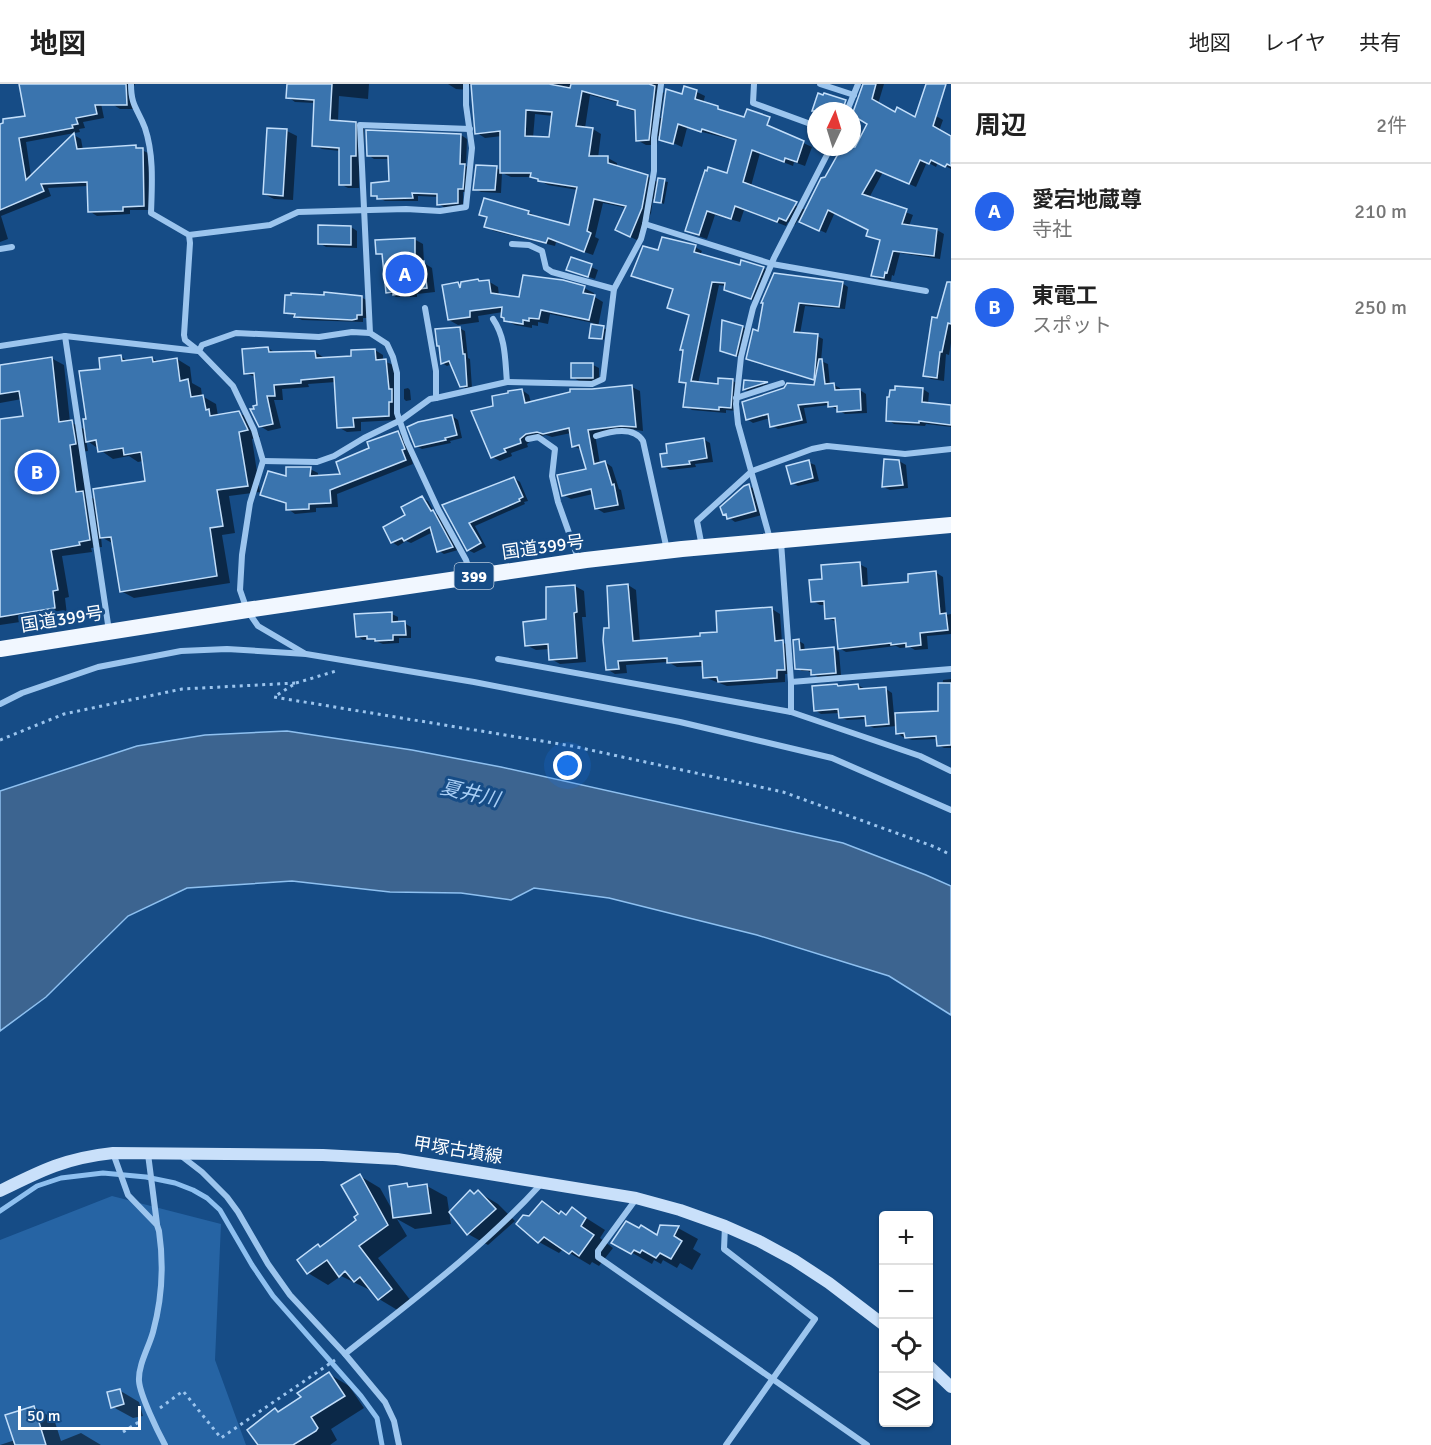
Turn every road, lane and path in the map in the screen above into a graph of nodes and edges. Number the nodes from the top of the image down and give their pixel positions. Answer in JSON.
{"nodes":[{"id":1,"x":131,"y":84,"type":"edge"},
{"id":2,"x":466,"y":84,"type":"edge"},
{"id":3,"x":662,"y":84,"type":"edge"},
{"id":4,"x":754,"y":84,"type":"edge"},
{"id":5,"x":820,"y":84,"type":"edge"},
{"id":6,"x":858,"y":84,"type":"edge"},
{"id":7,"x":854,"y":95,"type":"junction"},
{"id":8,"x":851,"y":102,"type":"edge"},
{"id":9,"x":807,"y":123,"type":"edge"},
{"id":10,"x":470,"y":129,"type":"junction"},
{"id":11,"x":826,"y":156,"type":"edge"},
{"id":12,"x":365,"y":211,"type":"junction"},
{"id":13,"x":645,"y":224,"type":"junction"},
{"id":14,"x":189,"y":235,"type":"junction"},
{"id":15,"x":512,"y":244,"type":"dead end"},
{"id":16,"x":12,"y":247,"type":"dead end"},
{"id":17,"x":0,"y":249,"type":"edge"},
{"id":18,"x":772,"y":264,"type":"junction"},
{"id":19,"x":614,"y":289,"type":"junction"},
{"id":20,"x":926,"y":291,"type":"dead end"},
{"id":21,"x":425,"y":308,"type":"dead end"},
{"id":22,"x":493,"y":319,"type":"dead end"},
{"id":23,"x":370,"y":333,"type":"junction"},
{"id":24,"x":65,"y":336,"type":"junction"},
{"id":25,"x":0,"y":346,"type":"edge"},
{"id":26,"x":199,"y":351,"type":"junction"},
{"id":27,"x":507,"y":382,"type":"junction"},
{"id":28,"x":782,"y":383,"type":"dead end"},
{"id":29,"x":436,"y":398,"type":"junction"},
{"id":30,"x":736,"y":398,"type":"junction"},
{"id":31,"x":401,"y":420,"type":"junction"},
{"id":32,"x":596,"y":436,"type":"dead end"},
{"id":33,"x":528,"y":440,"type":"dead end"},
{"id":34,"x":951,"y":449,"type":"edge"},
{"id":35,"x":263,"y":461,"type":"junction"},
{"id":36,"x":752,"y":471,"type":"junction"},
{"id":37,"x":951,"y":525,"type":"edge"},
{"id":38,"x":776,"y":540,"type":"junction"},
{"id":39,"x":702,"y":547,"type":"junction"},
{"id":40,"x":667,"y":550,"type":"junction"},
{"id":41,"x":579,"y":561,"type":"junction"},
{"id":42,"x":471,"y":577,"type":"junction"},
{"id":43,"x":247,"y":610,"type":"junction"},
{"id":44,"x":109,"y":632,"type":"junction"},
{"id":45,"x":0,"y":649,"type":"edge"},
{"id":46,"x":306,"y":654,"type":"junction"},
{"id":47,"x":498,"y":659,"type":"dead end"},
{"id":48,"x":361,"y":664,"type":"junction"},
{"id":49,"x":951,"y":669,"type":"edge"},
{"id":50,"x":791,"y":682,"type":"junction"},
{"id":51,"x":296,"y":683,"type":"junction"},
{"id":52,"x":0,"y":704,"type":"edge"},
{"id":53,"x":791,"y":712,"type":"junction"},
{"id":54,"x":0,"y":740,"type":"edge"},
{"id":55,"x":951,"y":771,"type":"edge"},
{"id":56,"x":951,"y":810,"type":"edge"},
{"id":57,"x":951,"y":855,"type":"edge"},
{"id":58,"x":177,"y":1152,"type":"junction"},
{"id":59,"x":113,"y":1153,"type":"junction"},
{"id":60,"x":149,"y":1159,"type":"junction"},
{"id":61,"x":543,"y":1182,"type":"junction"},
{"id":62,"x":0,"y":1191,"type":"edge"},
{"id":63,"x":636,"y":1198,"type":"junction"},
{"id":64,"x":157,"y":1225,"type":"junction"},
{"id":65,"x":725,"y":1226,"type":"junction"},
{"id":66,"x":879,"y":1321,"type":"edge"},
{"id":67,"x":345,"y":1354,"type":"junction"},
{"id":68,"x":329,"y":1364,"type":"dead end"},
{"id":69,"x":933,"y":1370,"type":"edge"},
{"id":70,"x":774,"y":1379,"type":"junction"},
{"id":71,"x":951,"y":1387,"type":"edge"},
{"id":72,"x":152,"y":1414,"type":"junction"},
{"id":73,"x":123,"y":1432,"type":"dead end"},
{"id":74,"x":165,"y":1445,"type":"edge"},
{"id":75,"x":399,"y":1445,"type":"edge"},
{"id":76,"x":726,"y":1445,"type":"edge"},
{"id":77,"x":867,"y":1445,"type":"edge"}],
"edges":[{"from":1,"to":14,"type":"street"},
{"from":2,"to":10,"type":"street"},
{"from":3,"to":13,"type":"street"},
{"from":4,"to":9,"type":"street"},
{"from":5,"to":7,"type":"street"},
{"from":6,"to":7,"type":"street"},
{"from":7,"to":8,"type":"street"},
{"from":10,"to":12,"type":"street"},
{"from":10,"to":12,"type":"street"},
{"from":11,"to":18,"type":"street"},
{"from":12,"to":14,"type":"street"},
{"from":12,"to":23,"type":"street"},
{"from":13,"to":18,"type":"street"},
{"from":13,"to":19,"type":"street"},
{"from":14,"to":26,"type":"street"},
{"from":15,"to":19,"type":"street"},
{"from":16,"to":17,"type":"street"},
{"from":18,"to":20,"type":"street"},
{"from":18,"to":30,"type":"street"},
{"from":19,"to":27,"type":"street"},
{"from":21,"to":29,"type":"street"},
{"from":22,"to":27,"type":"street"},
{"from":23,"to":26,"type":"street"},
{"from":23,"to":31,"type":"street"},
{"from":24,"to":25,"type":"street"},
{"from":24,"to":26,"type":"street"},
{"from":24,"to":44,"type":"street"},
{"from":26,"to":35,"type":"street"},
{"from":27,"to":29,"type":"street"},
{"from":28,"to":30,"type":"street"},
{"from":29,"to":31,"type":"street"},
{"from":30,"to":36,"type":"street"},
{"from":31,"to":35,"type":"street"},
{"from":31,"to":42,"type":"street"},
{"from":32,"to":40,"type":"street"},
{"from":33,"to":41,"type":"street"},
{"from":34,"to":36,"type":"street"},
{"from":35,"to":43,"type":"street"},
{"from":36,"to":38,"type":"street"},
{"from":36,"to":39,"type":"street"},
{"from":37,"to":38,"type":"highway","name":"国道399号","number":"399"},
{"from":38,"to":39,"type":"highway","name":"国道399号","number":"399"},
{"from":38,"to":50,"type":"street"},
{"from":39,"to":40,"type":"highway","name":"国道399号","number":"399"},
{"from":40,"to":41,"type":"highway","name":"国道399号","number":"399"},
{"from":41,"to":42,"type":"highway","name":"国道399号","number":"399"},
{"from":42,"to":43,"type":"highway","name":"国道399号","number":"399"},
{"from":43,"to":44,"type":"highway","name":"国道399号","number":"399"},
{"from":43,"to":46,"type":"street"},
{"from":44,"to":45,"type":"highway","name":"国道399号","number":"399"},
{"from":46,"to":48,"type":"street"},
{"from":46,"to":52,"type":"street"},
{"from":47,"to":53,"type":"street"},
{"from":48,"to":51,"type":"path"},
{"from":48,"to":56,"type":"street"},
{"from":49,"to":50,"type":"street"},
{"from":50,"to":53,"type":"street"},
{"from":51,"to":54,"type":"path"},
{"from":51,"to":57,"type":"path"},
{"from":53,"to":55,"type":"street"},
{"from":58,"to":60,"type":"main road","name":"甲塚古墳線"},
{"from":58,"to":61,"type":"main road","name":"甲塚古墳線"},
{"from":58,"to":67,"type":"street"},
{"from":59,"to":60,"type":"main road","name":"甲塚古墳線"},
{"from":59,"to":62,"type":"main road","name":"甲塚古墳線"},
{"from":59,"to":64,"type":"street"},
{"from":60,"to":64,"type":"street"},
{"from":61,"to":63,"type":"main road","name":"甲塚古墳線"},
{"from":61,"to":67,"type":"street"},
{"from":63,"to":65,"type":"main road","name":"甲塚古墳線"},
{"from":63,"to":70,"type":"street"},
{"from":64,"to":72,"type":"street"},
{"from":65,"to":66,"type":"main road","name":"甲塚古墳線"},
{"from":65,"to":70,"type":"street"},
{"from":67,"to":75,"type":"street"},
{"from":68,"to":72,"type":"path"},
{"from":69,"to":71,"type":"main road"},
{"from":70,"to":76,"type":"street"},
{"from":70,"to":77,"type":"street"},
{"from":72,"to":73,"type":"path"},
{"from":72,"to":74,"type":"street"}]}
